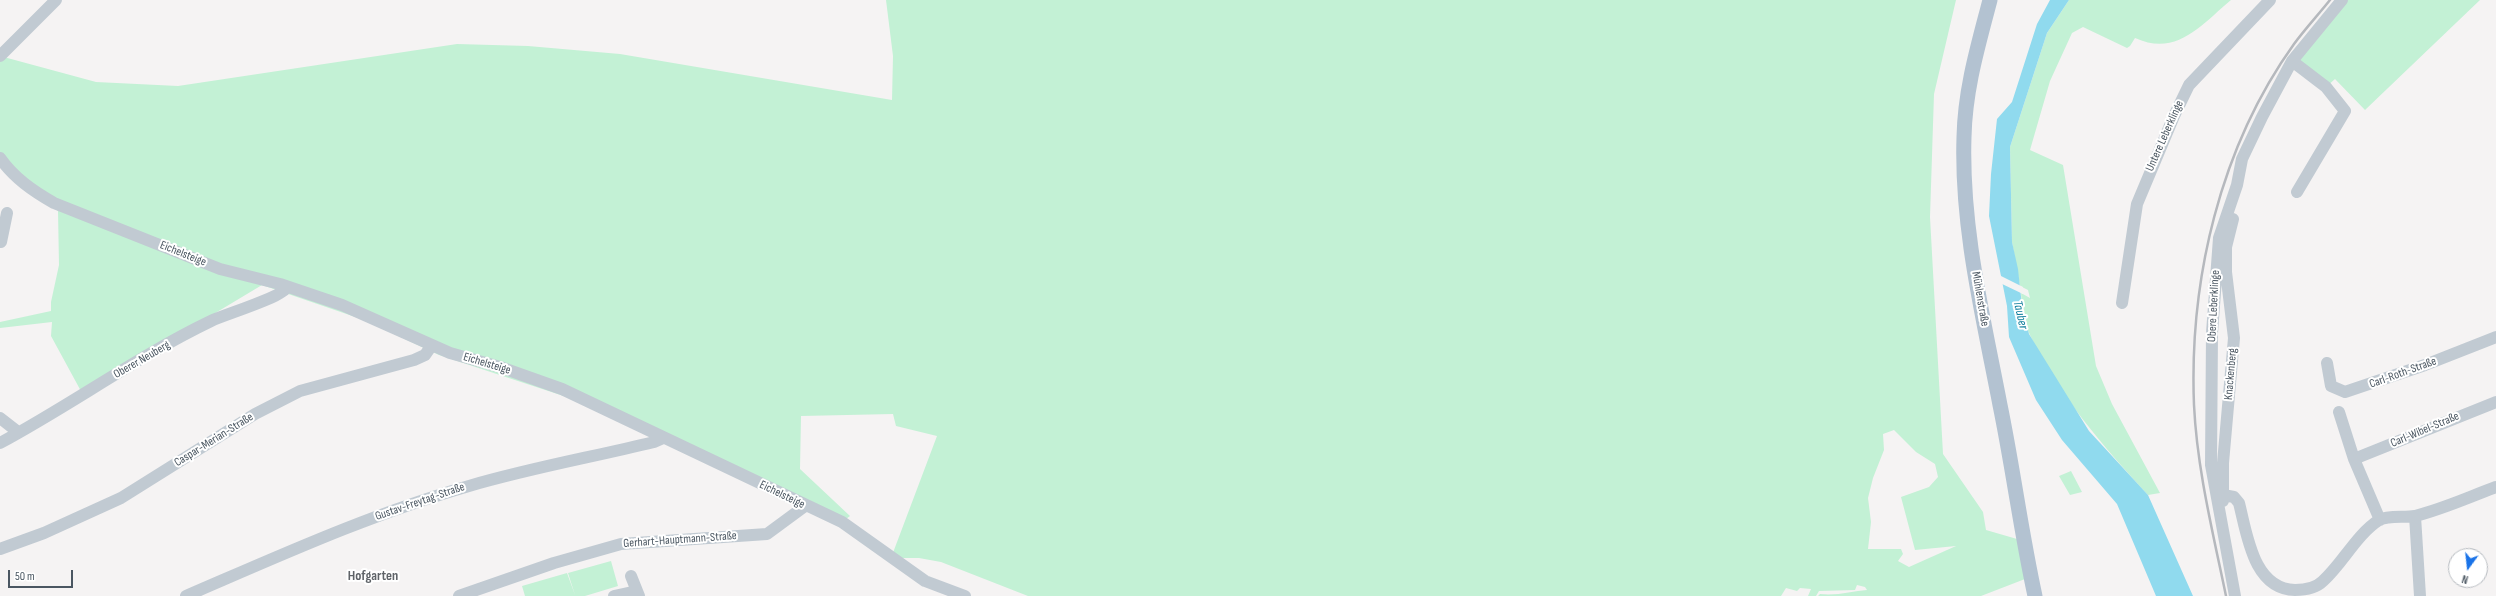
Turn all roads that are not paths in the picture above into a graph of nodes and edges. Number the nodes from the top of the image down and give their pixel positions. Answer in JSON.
{"nodes":[{"id":1,"x":56,"y":0,"type":"edge"},
{"id":2,"x":1990,"y":0,"type":"edge"},
{"id":3,"x":2270,"y":0,"type":"edge"},
{"id":4,"x":2342,"y":0,"type":"edge"},
{"id":5,"x":0,"y":56,"type":"edge"},
{"id":6,"x":2292,"y":61,"type":"junction"},
{"id":7,"x":0,"y":158,"type":"edge"},
{"id":8,"x":2237,"y":184,"type":"junction"},
{"id":9,"x":2297,"y":192,"type":"dead end"},
{"id":10,"x":7,"y":213,"type":"dead end"},
{"id":11,"x":1,"y":234,"type":"edge"},
{"id":12,"x":288,"y":287,"type":"junction"},
{"id":13,"x":2122,"y":303,"type":"dead end"},
{"id":14,"x":2496,"y":337,"type":"edge"},
{"id":15,"x":432,"y":345,"type":"junction"},
{"id":16,"x":2327,"y":363,"type":"dead end"},
{"id":17,"x":2496,"y":402,"type":"edge"},
{"id":18,"x":2339,"y":412,"type":"dead end"},
{"id":19,"x":0,"y":418,"type":"edge"},
{"id":20,"x":18,"y":432,"type":"junction"},
{"id":21,"x":663,"y":438,"type":"junction"},
{"id":22,"x":0,"y":443,"type":"edge"},
{"id":23,"x":2354,"y":459,"type":"junction"},
{"id":24,"x":2496,"y":487,"type":"edge"},
{"id":25,"x":2223,"y":495,"type":"junction"},
{"id":26,"x":805,"y":506,"type":"junction"},
{"id":27,"x":2415,"y":516,"type":"junction"},
{"id":28,"x":2380,"y":520,"type":"junction"},
{"id":29,"x":0,"y":549,"type":"edge"},
{"id":30,"x":2229,"y":564,"type":"junction"},
{"id":31,"x":631,"y":576,"type":"dead end"},
{"id":32,"x":638,"y":593,"type":"edge"},
{"id":33,"x":186,"y":596,"type":"edge"},
{"id":34,"x":459,"y":596,"type":"edge"},
{"id":35,"x":614,"y":596,"type":"edge"},
{"id":36,"x":964,"y":596,"type":"edge"},
{"id":37,"x":2035,"y":596,"type":"edge"},
{"id":38,"x":2235,"y":596,"type":"edge"},
{"id":39,"x":2420,"y":596,"type":"edge"}],
"edges":[{"from":1,"to":5,"type":"street"},
{"from":2,"to":37,"type":"main road","name":"Mühlenstraße"},
{"from":3,"to":13,"type":"street","name":"Untere Leberklinge"},
{"from":4,"to":6,"type":"street","name":"Obere Leberklinge"},
{"from":6,"to":8,"type":"street","name":"Obere Leberklinge"},
{"from":6,"to":9,"type":"street"},
{"from":7,"to":12,"type":"street","name":"Eichelsteige"},
{"from":8,"to":25,"type":"street","name":"Knackenberg"},
{"from":8,"to":30,"type":"street","name":"Obere Leberklinge"},
{"from":10,"to":11,"type":"street"},
{"from":12,"to":15,"type":"street","name":"Eichelsteige"},
{"from":12,"to":20,"type":"street","name":"Oberer Neuberg"},
{"from":14,"to":16,"type":"street","name":"Carl-Roth-Straße"},
{"from":15,"to":21,"type":"street","name":"Eichelsteige"},
{"from":15,"to":29,"type":"street","name":"Caspar-Merian-Straße"},
{"from":17,"to":23,"type":"street","name":"Carl-Wibel-Straße"},
{"from":18,"to":23,"type":"street"},
{"from":19,"to":20,"type":"street"},
{"from":20,"to":22,"type":"street","name":"Oberer Neuberg"},
{"from":21,"to":26,"type":"street","name":"Eichelsteige"},
{"from":21,"to":33,"type":"street","name":"Gustav-Freytag-Straße"},
{"from":23,"to":28,"type":"street"},
{"from":24,"to":27,"type":"street"},
{"from":25,"to":28,"type":"street"},
{"from":25,"to":30,"type":"street","name":"Knackenberg"},
{"from":26,"to":34,"type":"street","name":"Gerhart-Hauptmann-Straße"},
{"from":26,"to":36,"type":"street","name":"Eichelsteige"},
{"from":27,"to":28,"type":"street"},
{"from":27,"to":39,"type":"street"},
{"from":30,"to":38,"type":"street"},
{"from":31,"to":32,"type":"street"},
{"from":32,"to":35,"type":"street"}]}
